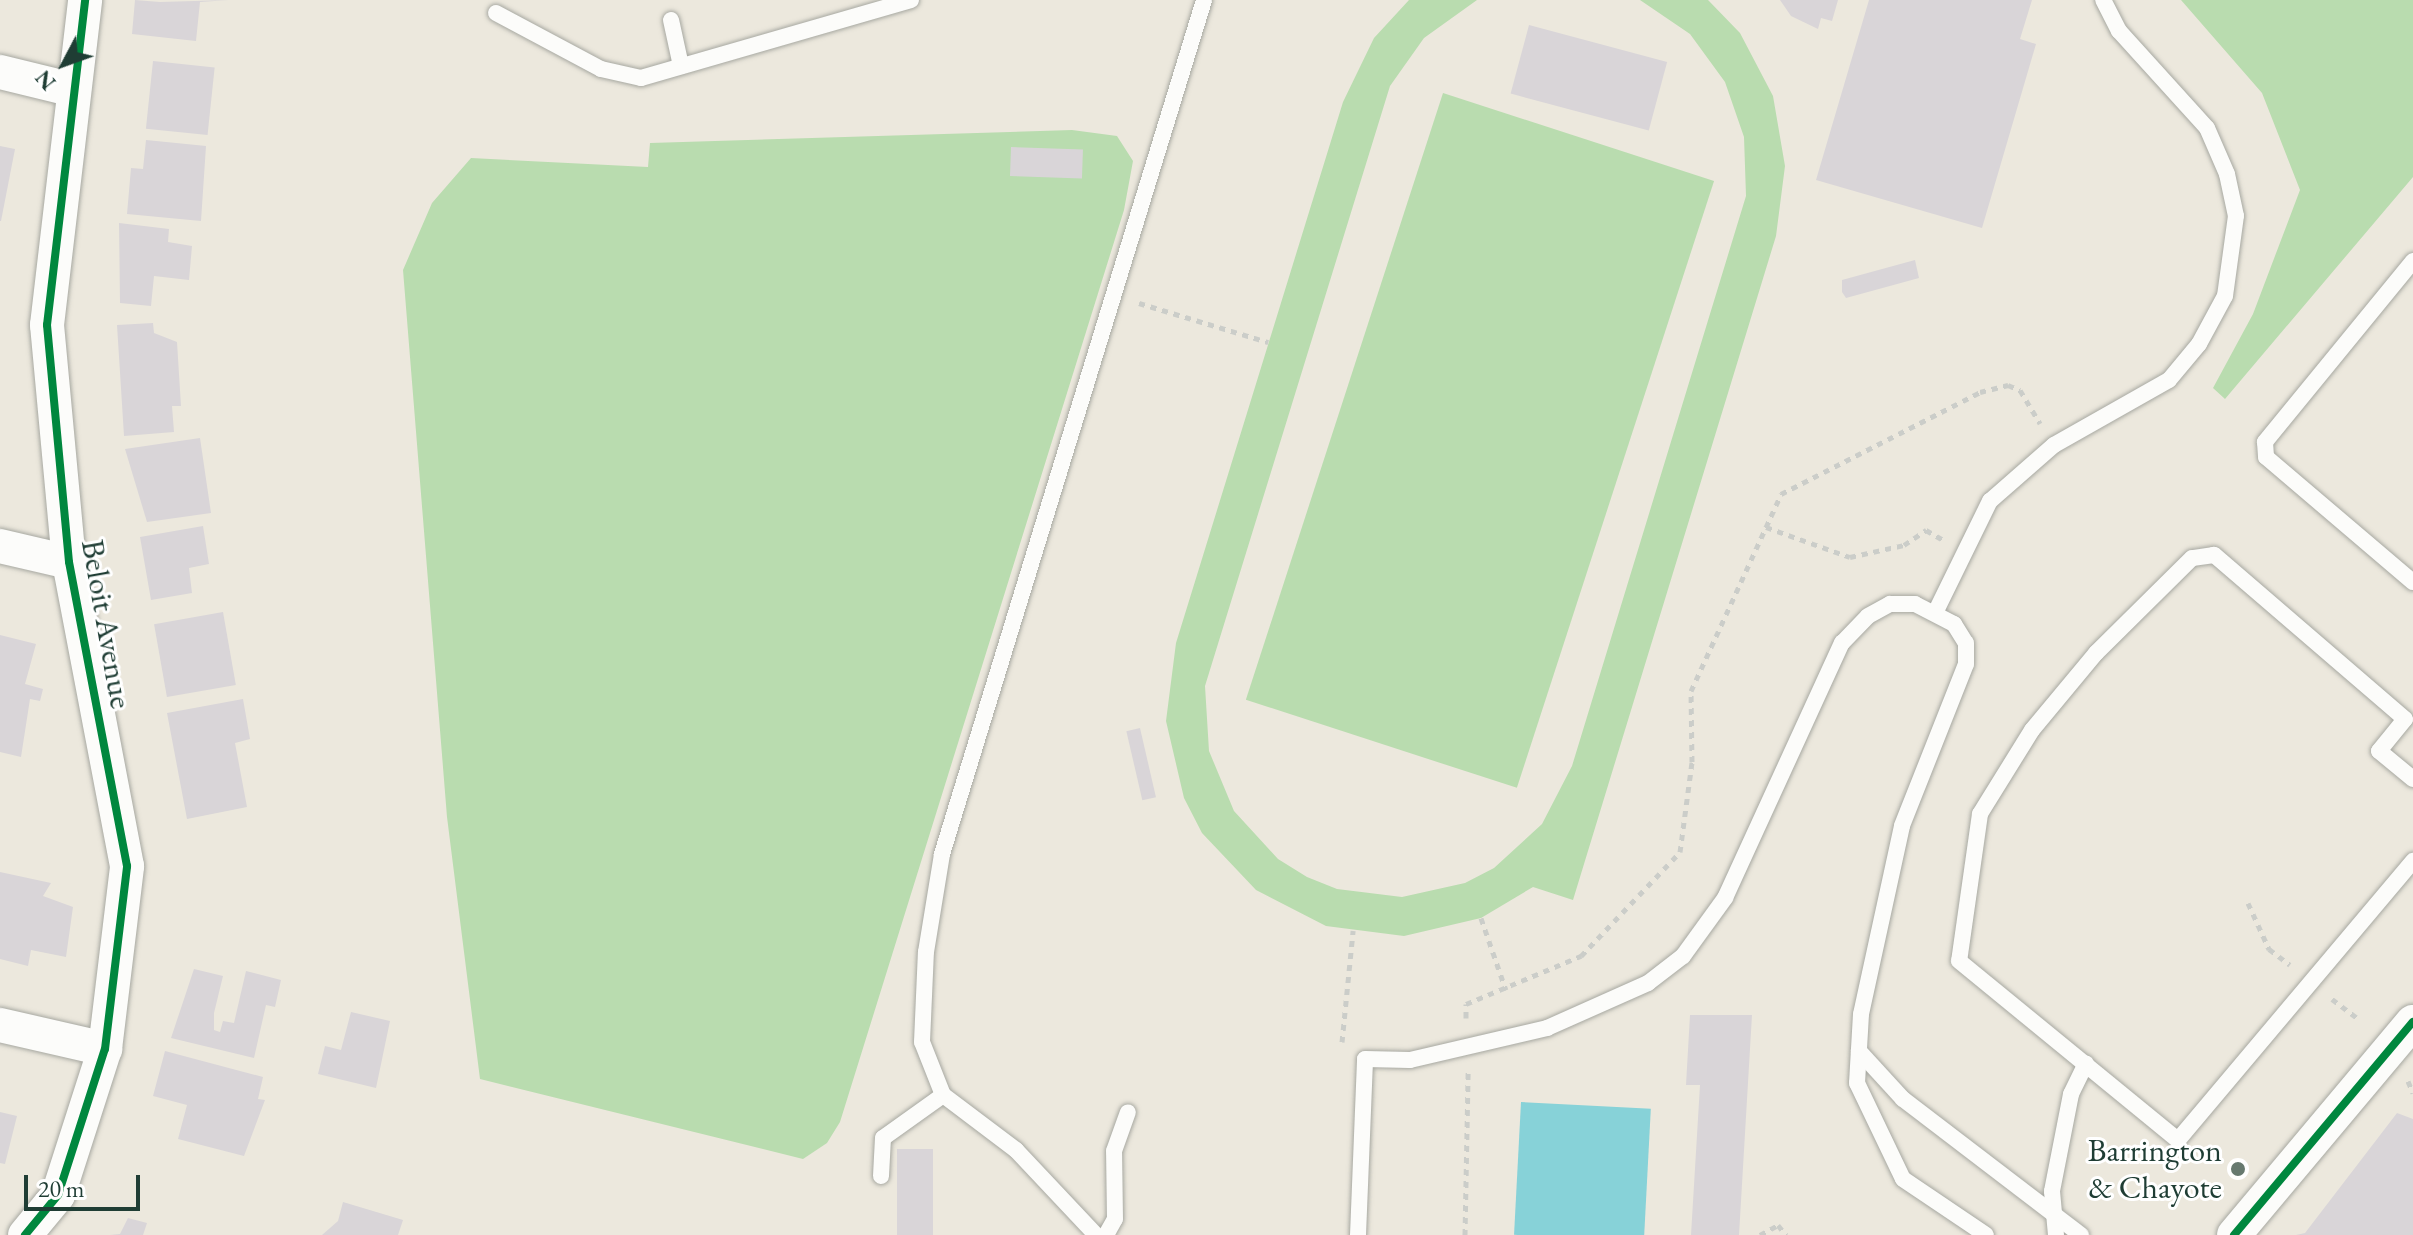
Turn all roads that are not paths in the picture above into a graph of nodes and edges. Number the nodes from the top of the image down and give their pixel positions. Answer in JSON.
{"nodes":[{"id":1,"x":85,"y":0,"type":"edge"},
{"id":2,"x":911,"y":0,"type":"edge"},
{"id":3,"x":1204,"y":0,"type":"edge"},
{"id":4,"x":2103,"y":0,"type":"edge"},
{"id":5,"x":496,"y":13,"type":"dead end"},
{"id":6,"x":671,"y":20,"type":"dead end"},
{"id":7,"x":681,"y":66,"type":"junction"},
{"id":8,"x":0,"y":72,"type":"edge"},
{"id":9,"x":74,"y":90,"type":"junction"},
{"id":10,"x":2413,"y":261,"type":"edge"},
{"id":11,"x":0,"y":546,"type":"edge"},
{"id":12,"x":69,"y":562,"type":"junction"},
{"id":13,"x":2413,"y":582,"type":"edge"},
{"id":14,"x":1936,"y":611,"type":"junction"},
{"id":15,"x":2409,"y":718,"type":"edge"},
{"id":16,"x":2413,"y":779,"type":"edge"},
{"id":17,"x":2413,"y":861,"type":"edge"},
{"id":18,"x":2413,"y":1022,"type":"edge"},
{"id":19,"x":0,"y":1025,"type":"edge"},
{"id":20,"x":105,"y":1049,"type":"junction"},
{"id":21,"x":1859,"y":1051,"type":"junction"},
{"id":22,"x":2086,"y":1063,"type":"junction"},
{"id":23,"x":943,"y":1095,"type":"junction"},
{"id":24,"x":1128,"y":1112,"type":"dead end"},
{"id":25,"x":881,"y":1176,"type":"dead end"},
{"id":26,"x":2053,"y":1213,"type":"junction"},
{"id":27,"x":25,"y":1235,"type":"edge"},
{"id":28,"x":1096,"y":1235,"type":"edge"},
{"id":29,"x":1106,"y":1235,"type":"edge"},
{"id":30,"x":1358,"y":1235,"type":"edge"},
{"id":31,"x":1986,"y":1235,"type":"edge"},
{"id":32,"x":2056,"y":1235,"type":"edge"},
{"id":33,"x":2081,"y":1235,"type":"edge"},
{"id":34,"x":2234,"y":1235,"type":"edge"}],
"edges":[{"from":1,"to":9,"type":"street","name":"Beloit Avenue"},
{"from":2,"to":7,"type":"lane"},
{"from":3,"to":23,"type":"lane"},
{"from":4,"to":14,"type":"lane"},
{"from":5,"to":7,"type":"lane"},
{"from":6,"to":7,"type":"lane"},
{"from":8,"to":9,"type":"street"},
{"from":9,"to":12,"type":"street","name":"Beloit Avenue"},
{"from":10,"to":13,"type":"lane"},
{"from":11,"to":12,"type":"street"},
{"from":12,"to":20,"type":"street","name":"Beloit Avenue"},
{"from":14,"to":21,"type":"lane"},
{"from":14,"to":30,"type":"lane"},
{"from":15,"to":16,"type":"lane"},
{"from":15,"to":22,"type":"lane"},
{"from":17,"to":22,"type":"lane"},
{"from":18,"to":34,"type":"street"},
{"from":19,"to":20,"type":"street"},
{"from":20,"to":27,"type":"street","name":"Beloit Avenue"},
{"from":21,"to":26,"type":"lane"},
{"from":21,"to":31,"type":"lane"},
{"from":22,"to":26,"type":"lane"},
{"from":23,"to":25,"type":"lane"},
{"from":23,"to":28,"type":"lane"},
{"from":24,"to":29,"type":"lane"},
{"from":26,"to":32,"type":"lane"},
{"from":26,"to":33,"type":"lane"}]}
